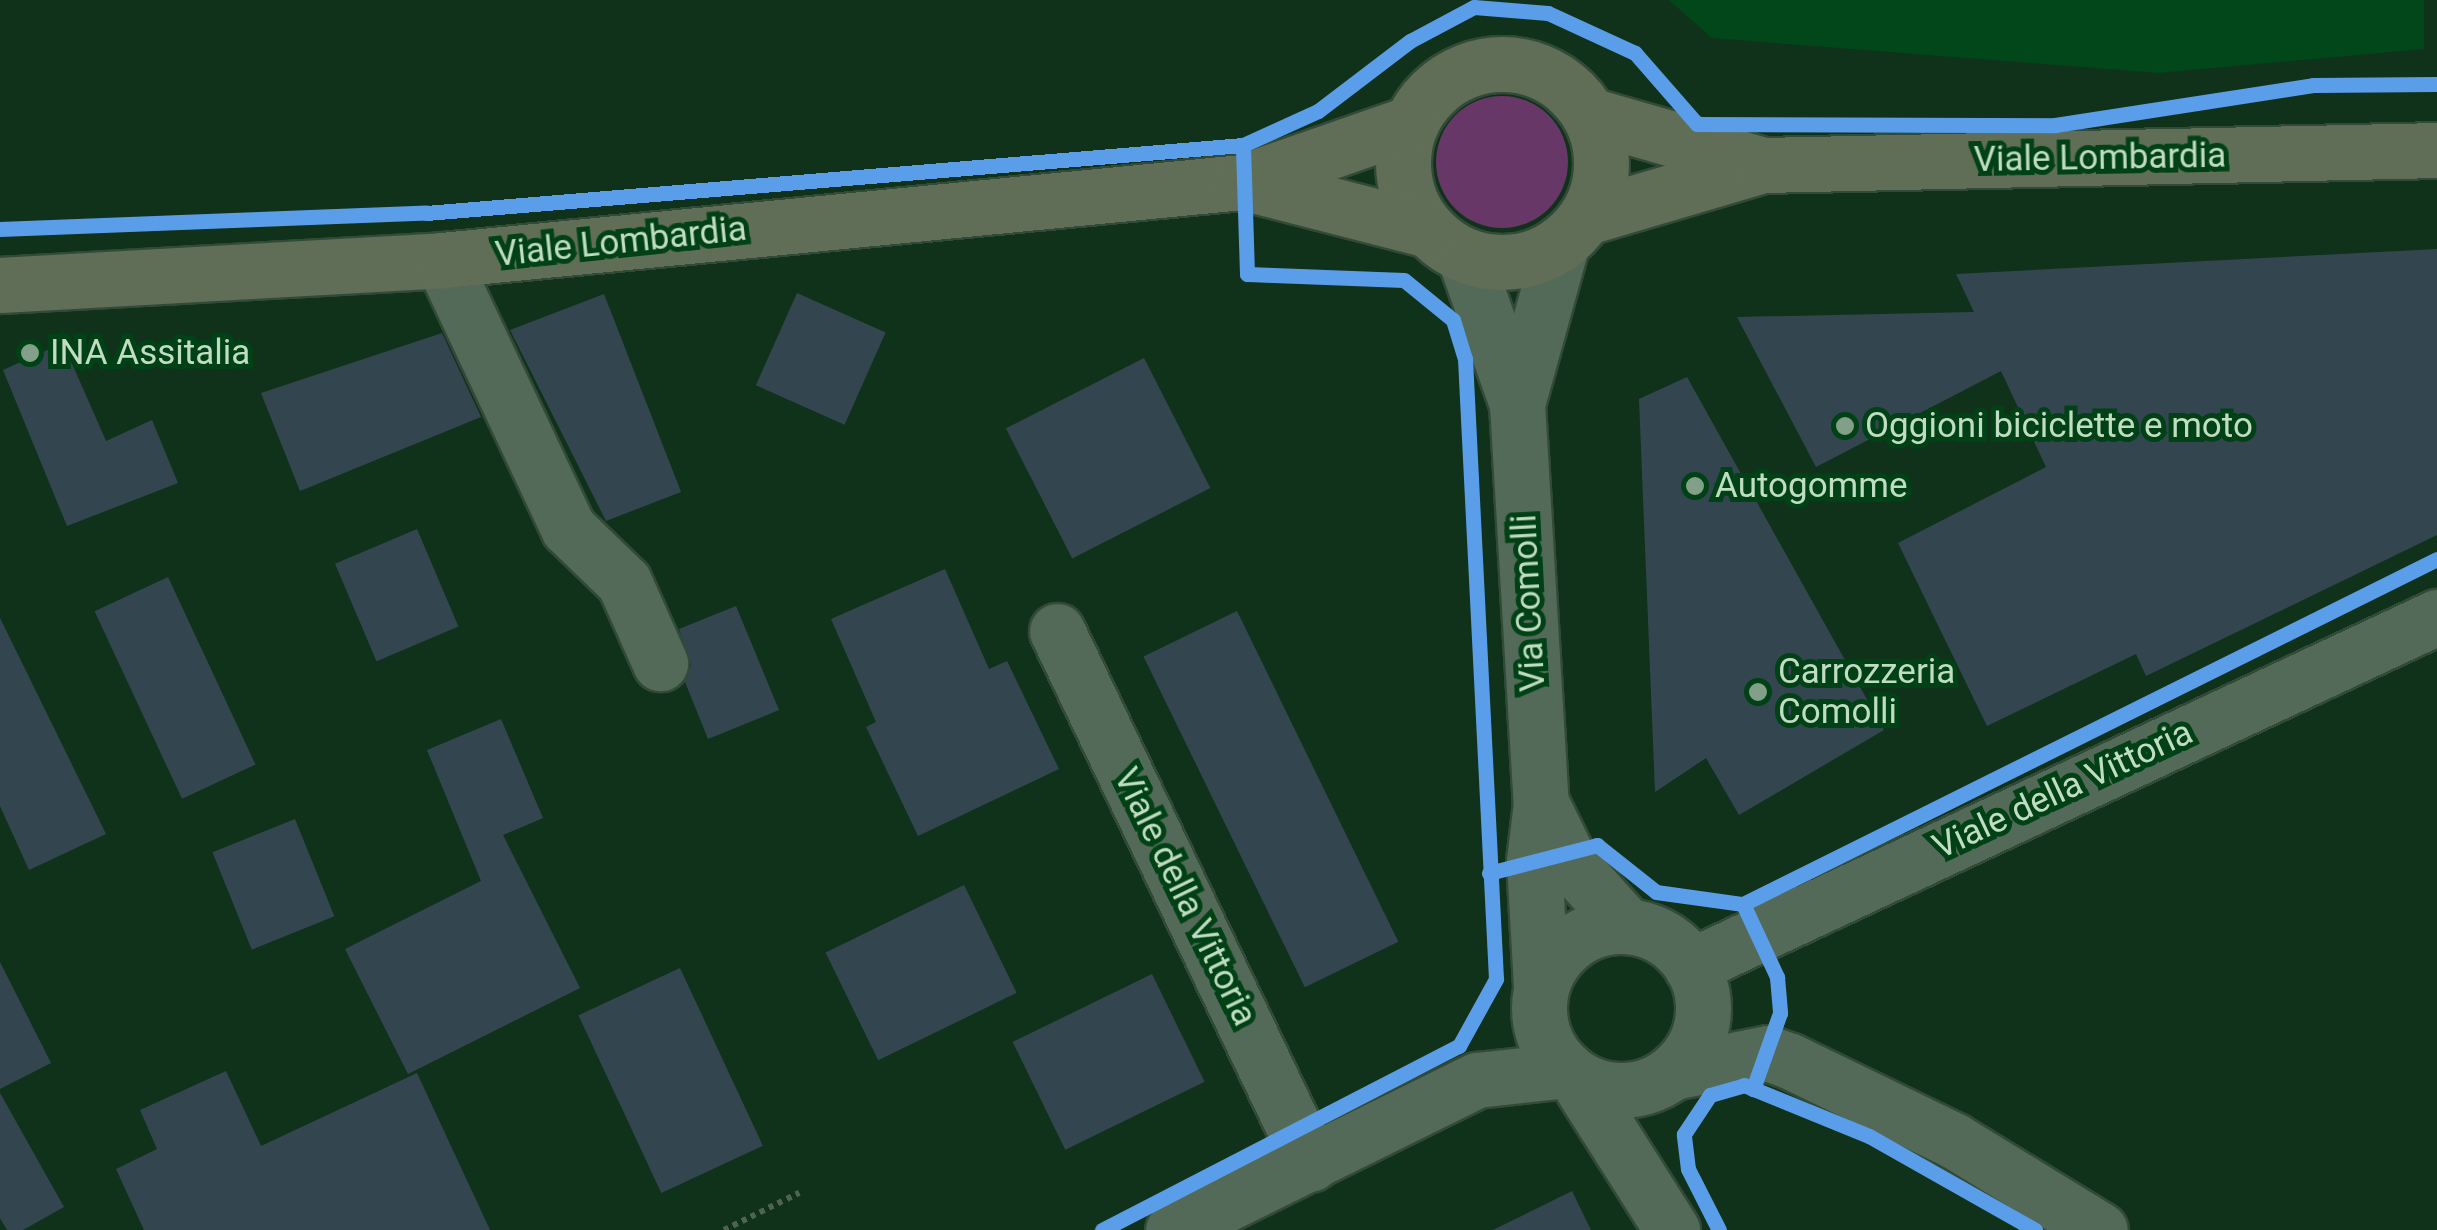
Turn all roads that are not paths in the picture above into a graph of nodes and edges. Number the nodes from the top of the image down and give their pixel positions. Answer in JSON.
{"nodes":[{"id":1,"x":1589,"y":115,"type":"junction"},
{"id":2,"x":1410,"y":123,"type":"junction"},
{"id":3,"x":2437,"y":150,"type":"edge"},
{"id":4,"x":1762,"y":166,"type":"junction"},
{"id":5,"x":1242,"y":182,"type":"junction"},
{"id":6,"x":1574,"y":229,"type":"junction"},
{"id":7,"x":1446,"y":242,"type":"junction"},
{"id":8,"x":442,"y":260,"type":"junction"},
{"id":9,"x":0,"y":285,"type":"edge"},
{"id":10,"x":1517,"y":404,"type":"junction"},
{"id":11,"x":2437,"y":616,"type":"edge"},
{"id":12,"x":1057,"y":631,"type":"dead end"},
{"id":13,"x":660,"y":664,"type":"dead end"},
{"id":14,"x":1540,"y":803,"type":"junction"},
{"id":15,"x":1626,"y":926,"type":"junction"},
{"id":16,"x":1697,"y":982,"type":"junction"},
{"id":17,"x":1540,"y":996,"type":"junction"},
{"id":18,"x":1768,"y":1053,"type":"junction"},
{"id":19,"x":1572,"y":1074,"type":"junction"},
{"id":20,"x":1668,"y":1076,"type":"junction"},
{"id":21,"x":1476,"y":1080,"type":"junction"},
{"id":22,"x":1312,"y":1163,"type":"junction"},
{"id":23,"x":1237,"y":1216,"type":"edge"},
{"id":24,"x":1173,"y":1230,"type":"edge"},
{"id":25,"x":1673,"y":1230,"type":"edge"},
{"id":26,"x":2100,"y":1230,"type":"edge"}],
"edges":[{"from":1,"to":2,"type":"main road"},
{"from":1,"to":4,"type":"main road","name":"Viale Lombardia"},
{"from":1,"to":6,"type":"main road"},
{"from":2,"to":5,"type":"main road","name":"Viale Lombardia"},
{"from":2,"to":7,"type":"main road"},
{"from":3,"to":4,"type":"main road","name":"Viale Lombardia"},
{"from":4,"to":6,"type":"main road","name":"Viale Lombardia"},
{"from":5,"to":7,"type":"main road","name":"Viale Lombardia"},
{"from":5,"to":8,"type":"main road","name":"Viale Lombardia"},
{"from":6,"to":7,"type":"main road"},
{"from":6,"to":10,"type":"street","name":"Via Comolli"},
{"from":7,"to":10,"type":"street","name":"Via Comolli"},
{"from":8,"to":9,"type":"main road","name":"Viale Lombardia"},
{"from":8,"to":13,"type":"street"},
{"from":10,"to":14,"type":"street","name":"Via Comolli"},
{"from":11,"to":16,"type":"street","name":"Viale della Vittoria"},
{"from":12,"to":22,"type":"street","name":"Viale della Vittoria"},
{"from":14,"to":15,"type":"street","name":"Via Comolli"},
{"from":14,"to":17,"type":"street","name":"Via Comolli"},
{"from":15,"to":16,"type":"street","name":"Via Comolli"},
{"from":15,"to":17,"type":"street"},
{"from":16,"to":18,"type":"street"},
{"from":16,"to":20,"type":"street","name":"Via Comolli"},
{"from":17,"to":19,"type":"street","name":"Via Comolli"},
{"from":17,"to":21,"type":"street"},
{"from":18,"to":20,"type":"street"},
{"from":18,"to":26,"type":"street"},
{"from":19,"to":20,"type":"street"},
{"from":19,"to":21,"type":"street"},
{"from":19,"to":25,"type":"street","name":"Via Comolli"},
{"from":20,"to":25,"type":"street","name":"Via Comolli"},
{"from":21,"to":22,"type":"street"},
{"from":22,"to":23,"type":"street"},
{"from":23,"to":24,"type":"street"}]}
